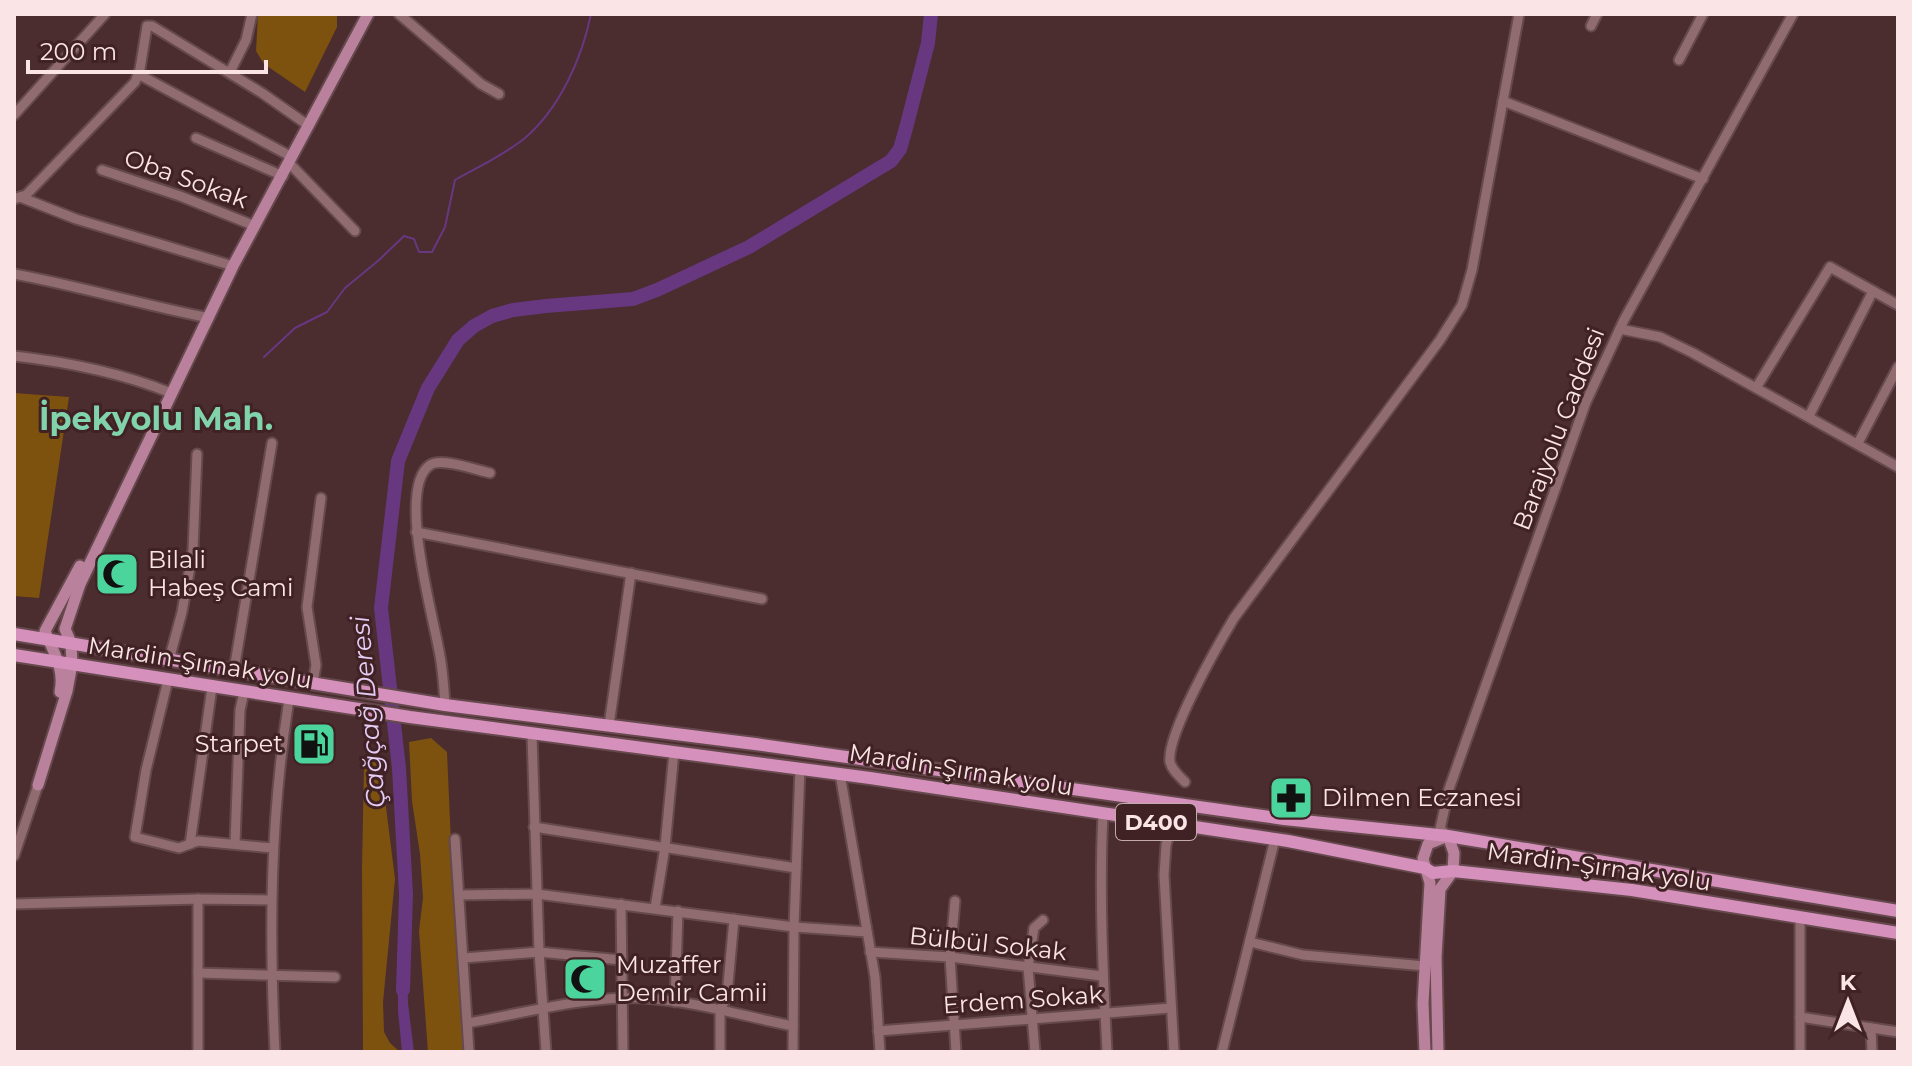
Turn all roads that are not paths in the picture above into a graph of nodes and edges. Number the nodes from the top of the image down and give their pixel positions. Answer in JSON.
{"nodes":[{"id":1,"x":105,"y":14,"type":"edge"},
{"id":2,"x":145,"y":14,"type":"edge"},
{"id":3,"x":252,"y":14,"type":"edge"},
{"id":4,"x":368,"y":14,"type":"edge"},
{"id":5,"x":399,"y":14,"type":"edge"},
{"id":6,"x":1519,"y":14,"type":"edge"},
{"id":7,"x":1597,"y":14,"type":"edge"},
{"id":8,"x":1703,"y":14,"type":"edge"},
{"id":9,"x":1793,"y":14,"type":"edge"},
{"id":10,"x":147,"y":26,"type":"junction"},
{"id":11,"x":1591,"y":26,"type":"dead end"},
{"id":12,"x":1679,"y":60,"type":"dead end"},
{"id":13,"x":230,"y":72,"type":"junction"},
{"id":14,"x":138,"y":74,"type":"junction"},
{"id":15,"x":499,"y":94,"type":"dead end"},
{"id":16,"x":1503,"y":101,"type":"junction"},
{"id":17,"x":14,"y":115,"type":"edge"},
{"id":18,"x":309,"y":126,"type":"junction"},
{"id":19,"x":196,"y":138,"type":"dead end"},
{"id":20,"x":290,"y":160,"type":"junction"},
{"id":21,"x":102,"y":170,"type":"dead end"},
{"id":22,"x":283,"y":176,"type":"junction"},
{"id":23,"x":1703,"y":179,"type":"junction"},
{"id":24,"x":15,"y":196,"type":"edge"},
{"id":25,"x":255,"y":226,"type":"junction"},
{"id":26,"x":355,"y":231,"type":"dead end"},
{"id":27,"x":233,"y":266,"type":"junction"},
{"id":28,"x":14,"y":274,"type":"edge"},
{"id":29,"x":1873,"y":291,"type":"junction"},
{"id":30,"x":1898,"y":305,"type":"edge"},
{"id":31,"x":209,"y":318,"type":"junction"},
{"id":32,"x":1620,"y":329,"type":"junction"},
{"id":33,"x":14,"y":356,"type":"edge"},
{"id":34,"x":1898,"y":367,"type":"edge"},
{"id":35,"x":1756,"y":388,"type":"junction"},
{"id":36,"x":171,"y":393,"type":"junction"},
{"id":37,"x":1809,"y":416,"type":"junction"},
{"id":38,"x":157,"y":420,"type":"junction"},
{"id":39,"x":272,"y":443,"type":"dead end"},
{"id":40,"x":1858,"y":443,"type":"junction"},
{"id":41,"x":197,"y":454,"type":"dead end"},
{"id":42,"x":1898,"y":467,"type":"edge"},
{"id":43,"x":490,"y":473,"type":"dead end"},
{"id":44,"x":321,"y":498,"type":"dead end"},
{"id":45,"x":416,"y":532,"type":"junction"},
{"id":46,"x":631,"y":573,"type":"junction"},
{"id":47,"x":762,"y":599,"type":"dead end"},
{"id":48,"x":14,"y":634,"type":"edge"},
{"id":49,"x":48,"y":639,"type":"junction"},
{"id":50,"x":71,"y":643,"type":"junction"},
{"id":51,"x":14,"y":655,"type":"edge"},
{"id":52,"x":169,"y":660,"type":"junction"},
{"id":53,"x":66,"y":663,"type":"junction"},
{"id":54,"x":234,"y":670,"type":"junction"},
{"id":55,"x":168,"y":680,"type":"junction"},
{"id":56,"x":313,"y":683,"type":"junction"},
{"id":57,"x":212,"y":687,"type":"junction"},
{"id":58,"x":244,"y":692,"type":"junction"},
{"id":59,"x":289,"y":699,"type":"junction"},
{"id":60,"x":445,"y":705,"type":"junction"},
{"id":61,"x":609,"y":725,"type":"junction"},
{"id":62,"x":532,"y":735,"type":"junction"},
{"id":63,"x":674,"y":752,"type":"junction"},
{"id":64,"x":800,"y":768,"type":"junction"},
{"id":65,"x":840,"y":774,"type":"junction"},
{"id":66,"x":1185,"y":782,"type":"dead end"},
{"id":67,"x":38,"y":785,"type":"joint"},
{"id":68,"x":1103,"y":814,"type":"junction"},
{"id":69,"x":1172,"y":824,"type":"junction"},
{"id":70,"x":534,"y":827,"type":"junction"},
{"id":71,"x":1448,"y":836,"type":"junction"},
{"id":72,"x":455,"y":839,"type":"dead end"},
{"id":73,"x":1275,"y":839,"type":"junction"},
{"id":74,"x":235,"y":843,"type":"junction"},
{"id":75,"x":190,"y":844,"type":"junction"},
{"id":76,"x":665,"y":847,"type":"junction"},
{"id":77,"x":272,"y":848,"type":"junction"},
{"id":78,"x":14,"y":856,"type":"edge"},
{"id":79,"x":796,"y":868,"type":"junction"},
{"id":80,"x":1425,"y":868,"type":"junction"},
{"id":81,"x":1453,"y":871,"type":"junction"},
{"id":82,"x":537,"y":894,"type":"junction"},
{"id":83,"x":460,"y":895,"type":"junction"},
{"id":84,"x":198,"y":899,"type":"junction"},
{"id":85,"x":271,"y":900,"type":"junction"},
{"id":86,"x":955,"y":901,"type":"dead end"},
{"id":87,"x":14,"y":904,"type":"edge"},
{"id":88,"x":621,"y":904,"type":"junction"},
{"id":89,"x":655,"y":908,"type":"junction"},
{"id":90,"x":678,"y":911,"type":"junction"},
{"id":91,"x":1898,"y":911,"type":"edge"},
{"id":92,"x":734,"y":919,"type":"junction"},
{"id":93,"x":1800,"y":919,"type":"junction"},
{"id":94,"x":1043,"y":920,"type":"dead end"},
{"id":95,"x":794,"y":927,"type":"junction"},
{"id":96,"x":867,"y":932,"type":"junction"},
{"id":97,"x":1898,"y":933,"type":"edge"},
{"id":98,"x":1250,"y":942,"type":"junction"},
{"id":99,"x":539,"y":952,"type":"junction"},
{"id":100,"x":870,"y":952,"type":"junction"},
{"id":101,"x":950,"y":957,"type":"junction"},
{"id":102,"x":464,"y":958,"type":"junction"},
{"id":103,"x":621,"y":960,"type":"junction"},
{"id":104,"x":1425,"y":966,"type":"junction"},
{"id":105,"x":1028,"y":967,"type":"junction"},
{"id":106,"x":198,"y":973,"type":"junction"},
{"id":107,"x":271,"y":975,"type":"junction"},
{"id":108,"x":1102,"y":976,"type":"junction"},
{"id":109,"x":335,"y":977,"type":"dead end"},
{"id":110,"x":621,"y":999,"type":"junction"},
{"id":111,"x":675,"y":1002,"type":"junction"},
{"id":112,"x":1171,"y":1008,"type":"junction"},
{"id":113,"x":545,"y":1009,"type":"junction"},
{"id":114,"x":720,"y":1011,"type":"junction"},
{"id":115,"x":1105,"y":1014,"type":"junction"},
{"id":116,"x":1800,"y":1017,"type":"junction"},
{"id":117,"x":1031,"y":1019,"type":"junction"},
{"id":118,"x":468,"y":1023,"type":"junction"},
{"id":119,"x":793,"y":1026,"type":"junction"},
{"id":120,"x":954,"y":1026,"type":"junction"},
{"id":121,"x":1871,"y":1028,"type":"junction"},
{"id":122,"x":878,"y":1031,"type":"junction"},
{"id":123,"x":1898,"y":1032,"type":"edge"},
{"id":124,"x":198,"y":1052,"type":"edge"},
{"id":125,"x":275,"y":1052,"type":"edge"},
{"id":126,"x":469,"y":1052,"type":"edge"},
{"id":127,"x":546,"y":1052,"type":"edge"},
{"id":128,"x":623,"y":1052,"type":"edge"},
{"id":129,"x":720,"y":1052,"type":"edge"},
{"id":130,"x":793,"y":1052,"type":"edge"},
{"id":131,"x":880,"y":1052,"type":"edge"},
{"id":132,"x":956,"y":1052,"type":"edge"},
{"id":133,"x":1035,"y":1052,"type":"edge"},
{"id":134,"x":1107,"y":1052,"type":"edge"},
{"id":135,"x":1174,"y":1052,"type":"edge"},
{"id":136,"x":1222,"y":1052,"type":"edge"},
{"id":137,"x":1425,"y":1052,"type":"edge"},
{"id":138,"x":1438,"y":1052,"type":"edge"},
{"id":139,"x":1800,"y":1052,"type":"edge"},
{"id":140,"x":1872,"y":1052,"type":"edge"}],
"edges":[{"from":1,"to":17,"type":"street"},
{"from":2,"to":10,"type":"street"},
{"from":3,"to":13,"type":"street"},
{"from":4,"to":18,"type":"main road"},
{"from":5,"to":15,"type":"street"},
{"from":6,"to":16,"type":"street"},
{"from":7,"to":11,"type":"street"},
{"from":8,"to":12,"type":"street"},
{"from":9,"to":23,"type":"street","name":"Barajyolu Caddesi"},
{"from":10,"to":13,"type":"street"},
{"from":10,"to":14,"type":"street"},
{"from":13,"to":18,"type":"street"},
{"from":14,"to":20,"type":"street"},
{"from":14,"to":24,"type":"street"},
{"from":16,"to":23,"type":"street"},
{"from":16,"to":66,"type":"street"},
{"from":18,"to":20,"type":"main road"},
{"from":19,"to":22,"type":"street"},
{"from":20,"to":22,"type":"main road"},
{"from":20,"to":26,"type":"street"},
{"from":21,"to":25,"type":"street","name":"Oba Sokak"},
{"from":22,"to":25,"type":"main road"},
{"from":23,"to":32,"type":"street","name":"Barajyolu Caddesi"},
{"from":24,"to":27,"type":"street"},
{"from":25,"to":27,"type":"main road"},
{"from":27,"to":31,"type":"main road"},
{"from":28,"to":31,"type":"street"},
{"from":29,"to":30,"type":"street"},
{"from":29,"to":35,"type":"street"},
{"from":29,"to":37,"type":"street"},
{"from":31,"to":36,"type":"main road"},
{"from":32,"to":35,"type":"street"},
{"from":32,"to":71,"type":"street","name":"Barajyolu Caddesi"},
{"from":33,"to":36,"type":"street"},
{"from":34,"to":40,"type":"street"},
{"from":35,"to":37,"type":"street"},
{"from":36,"to":38,"type":"main road"},
{"from":37,"to":40,"type":"street"},
{"from":38,"to":49,"type":"main road"},
{"from":38,"to":50,"type":"main road"},
{"from":39,"to":54,"type":"street"},
{"from":40,"to":42,"type":"street"},
{"from":41,"to":52,"type":"street"},
{"from":43,"to":45,"type":"street"},
{"from":44,"to":56,"type":"street"},
{"from":45,"to":46,"type":"street"},
{"from":45,"to":60,"type":"street"},
{"from":46,"to":47,"type":"street"},
{"from":46,"to":61,"type":"street"},
{"from":48,"to":49,"type":"highway","name":"Mardin-Şırnak yolu"},
{"from":49,"to":50,"type":"highway","name":"Mardin-Şırnak yolu"},
{"from":49,"to":53,"type":"main road"},
{"from":50,"to":52,"type":"highway","name":"Mardin-Şırnak yolu"},
{"from":50,"to":53,"type":"main road"},
{"from":51,"to":53,"type":"highway","name":"Mardin-Şırnak yolu"},
{"from":52,"to":54,"type":"highway","name":"Mardin-Şırnak yolu"},
{"from":53,"to":55,"type":"highway","name":"Mardin-Şırnak yolu"},
{"from":53,"to":67,"type":"main road"},
{"from":54,"to":56,"type":"highway","name":"Mardin-Şırnak yolu"},
{"from":55,"to":57,"type":"highway","name":"Mardin-Şırnak yolu"},
{"from":55,"to":75,"type":"street"},
{"from":56,"to":60,"type":"highway","name":"Mardin-Şırnak yolu"},
{"from":57,"to":58,"type":"highway","name":"Mardin-Şırnak yolu"},
{"from":57,"to":75,"type":"street"},
{"from":58,"to":59,"type":"highway","name":"Mardin-Şırnak yolu"},
{"from":58,"to":74,"type":"street"},
{"from":59,"to":62,"type":"highway","name":"Mardin-Şırnak yolu","number":"D400"},
{"from":59,"to":77,"type":"street"},
{"from":60,"to":61,"type":"highway","name":"Mardin-Şırnak yolu"},
{"from":61,"to":71,"type":"highway","name":"Mardin-Şırnak yolu"},
{"from":62,"to":63,"type":"highway","name":"Mardin-Şırnak yolu","number":"D400"},
{"from":62,"to":70,"type":"street"},
{"from":63,"to":64,"type":"highway","name":"Mardin-Şırnak yolu","number":"D400"},
{"from":63,"to":76,"type":"street"},
{"from":64,"to":65,"type":"highway","name":"Mardin-Şırnak yolu","number":"D400"},
{"from":64,"to":79,"type":"street"},
{"from":65,"to":68,"type":"highway","name":"Mardin-Şırnak yolu","number":"D400"},
{"from":65,"to":96,"type":"street"},
{"from":67,"to":78,"type":"street"},
{"from":68,"to":69,"type":"highway","name":"Mardin-Şırnak yolu","number":"D400"},
{"from":68,"to":108,"type":"street"},
{"from":69,"to":73,"type":"highway","name":"Mardin-Şırnak yolu","number":"D400"},
{"from":69,"to":112,"type":"street"},
{"from":70,"to":76,"type":"street"},
{"from":70,"to":82,"type":"street"},
{"from":71,"to":80,"type":"main road"},
{"from":71,"to":81,"type":"main road"},
{"from":71,"to":91,"type":"highway","name":"Mardin-Şırnak yolu"},
{"from":72,"to":83,"type":"street"},
{"from":73,"to":80,"type":"highway","name":"Mardin-Şırnak yolu","number":"D400"},
{"from":73,"to":98,"type":"street"},
{"from":74,"to":75,"type":"street"},
{"from":74,"to":77,"type":"street"},
{"from":76,"to":79,"type":"street"},
{"from":76,"to":89,"type":"street"},
{"from":77,"to":85,"type":"street"},
{"from":79,"to":95,"type":"street"},
{"from":80,"to":81,"type":"highway","name":"Mardin-Şırnak yolu","number":"D400"},
{"from":80,"to":104,"type":"main road"},
{"from":81,"to":93,"type":"highway","name":"Mardin-Şırnak yolu","number":"D400"},
{"from":81,"to":138,"type":"main road"},
{"from":82,"to":83,"type":"street"},
{"from":82,"to":88,"type":"street"},
{"from":82,"to":99,"type":"street"},
{"from":83,"to":102,"type":"street"},
{"from":84,"to":85,"type":"street"},
{"from":84,"to":87,"type":"street"},
{"from":84,"to":106,"type":"street"},
{"from":85,"to":107,"type":"street"},
{"from":86,"to":101,"type":"street"},
{"from":88,"to":89,"type":"street"},
{"from":88,"to":103,"type":"street"},
{"from":89,"to":90,"type":"street"},
{"from":90,"to":92,"type":"street"},
{"from":90,"to":111,"type":"street"},
{"from":92,"to":95,"type":"street"},
{"from":92,"to":114,"type":"street"},
{"from":93,"to":97,"type":"highway","name":"Mardin-Şırnak yolu","number":"D400"},
{"from":93,"to":116,"type":"street"},
{"from":94,"to":105,"type":"street"},
{"from":95,"to":96,"type":"street"},
{"from":95,"to":119,"type":"street"},
{"from":96,"to":100,"type":"street"},
{"from":98,"to":104,"type":"street"},
{"from":98,"to":136,"type":"street"},
{"from":99,"to":102,"type":"street"},
{"from":99,"to":103,"type":"street"},
{"from":99,"to":113,"type":"street"},
{"from":100,"to":101,"type":"street","name":"Bülbül Sokak"},
{"from":100,"to":122,"type":"street"},
{"from":101,"to":105,"type":"street","name":"Bülbül Sokak"},
{"from":101,"to":120,"type":"street"},
{"from":102,"to":118,"type":"street"},
{"from":103,"to":110,"type":"street"},
{"from":104,"to":137,"type":"main road"},
{"from":105,"to":108,"type":"street","name":"Bülbül Sokak"},
{"from":105,"to":117,"type":"street"},
{"from":106,"to":107,"type":"street"},
{"from":106,"to":124,"type":"street"},
{"from":107,"to":109,"type":"street"},
{"from":107,"to":125,"type":"street"},
{"from":108,"to":115,"type":"street"},
{"from":110,"to":111,"type":"street"},
{"from":110,"to":113,"type":"street"},
{"from":110,"to":128,"type":"street"},
{"from":111,"to":114,"type":"street"},
{"from":112,"to":115,"type":"street","name":"Erdem Sokak"},
{"from":112,"to":135,"type":"street"},
{"from":113,"to":118,"type":"street"},
{"from":113,"to":127,"type":"street"},
{"from":114,"to":119,"type":"street"},
{"from":114,"to":129,"type":"street"},
{"from":115,"to":117,"type":"street","name":"Erdem Sokak"},
{"from":115,"to":134,"type":"street"},
{"from":116,"to":121,"type":"street"},
{"from":116,"to":139,"type":"street"},
{"from":117,"to":120,"type":"street","name":"Erdem Sokak"},
{"from":117,"to":133,"type":"street"},
{"from":118,"to":126,"type":"street"},
{"from":119,"to":130,"type":"street"},
{"from":120,"to":122,"type":"street","name":"Erdem Sokak"},
{"from":120,"to":132,"type":"street"},
{"from":121,"to":123,"type":"street"},
{"from":121,"to":140,"type":"street"},
{"from":122,"to":131,"type":"street"}]}
